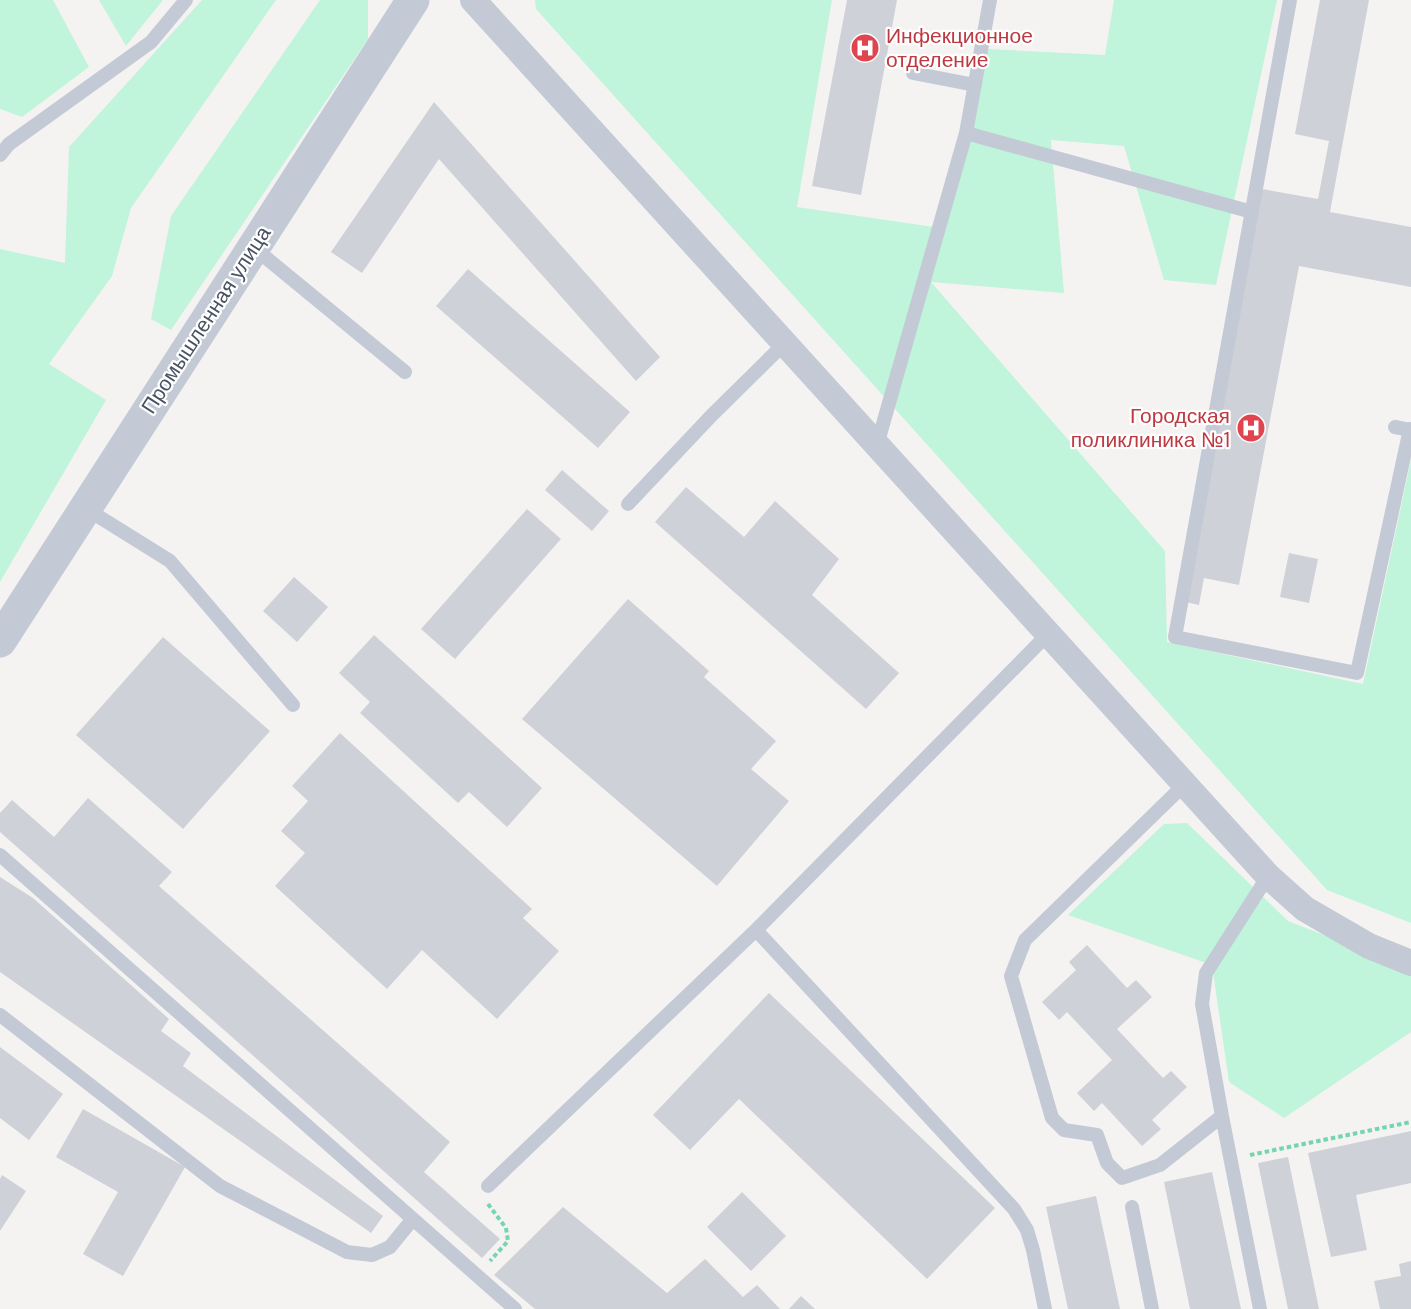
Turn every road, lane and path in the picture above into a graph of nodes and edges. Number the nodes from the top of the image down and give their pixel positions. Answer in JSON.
{"nodes":[{"id":1,"x":186,"y":0,"type":"edge"},
{"id":2,"x":413,"y":0,"type":"edge"},
{"id":3,"x":473,"y":0,"type":"edge"},
{"id":4,"x":990,"y":0,"type":"edge"},
{"id":5,"x":1290,"y":0,"type":"edge"},
{"id":6,"x":913,"y":73,"type":"dead end"},
{"id":7,"x":975,"y":84,"type":"junction"},
{"id":8,"x":966,"y":133,"type":"junction"},
{"id":9,"x":3,"y":148,"type":"edge"},
{"id":10,"x":1252,"y":212,"type":"junction"},
{"id":11,"x":253,"y":247,"type":"junction"},
{"id":12,"x":785,"y":343,"type":"junction"},
{"id":13,"x":405,"y":372,"type":"dead end"},
{"id":14,"x":1395,"y":427,"type":"dead end"},
{"id":15,"x":1410,"y":430,"type":"edge"},
{"id":16,"x":877,"y":445,"type":"junction"},
{"id":17,"x":628,"y":504,"type":"dead end"},
{"id":18,"x":85,"y":508,"type":"junction"},
{"id":19,"x":1047,"y":634,"type":"junction"},
{"id":20,"x":0,"y":641,"type":"edge"},
{"id":21,"x":293,"y":705,"type":"dead end"},
{"id":22,"x":1184,"y":785,"type":"junction"},
{"id":23,"x":0,"y":855,"type":"edge"},
{"id":24,"x":1268,"y":876,"type":"junction"},
{"id":25,"x":756,"y":930,"type":"junction"},
{"id":26,"x":1411,"y":963,"type":"edge"},
{"id":27,"x":0,"y":1015,"type":"edge"},
{"id":28,"x":1222,"y":1116,"type":"junction"},
{"id":29,"x":1411,"y":1122,"type":"edge"},
{"id":30,"x":1230,"y":1159,"type":"junction"},
{"id":31,"x":488,"y":1186,"type":"joint"},
{"id":32,"x":1132,"y":1207,"type":"dead end"},
{"id":33,"x":412,"y":1220,"type":"junction"},
{"id":34,"x":477,"y":1275,"type":"junction"},
{"id":35,"x":515,"y":1309,"type":"edge"},
{"id":36,"x":1045,"y":1309,"type":"edge"},
{"id":37,"x":1152,"y":1309,"type":"edge"},
{"id":38,"x":1260,"y":1309,"type":"edge"}],
"edges":[{"from":1,"to":9,"type":"lane"},
{"from":2,"to":11,"type":"street","name":"Промышленная улица"},
{"from":3,"to":12,"type":"street"},
{"from":4,"to":7,"type":"lane"},
{"from":5,"to":10,"type":"lane"},
{"from":6,"to":7,"type":"lane"},
{"from":7,"to":8,"type":"lane"},
{"from":8,"to":10,"type":"lane"},
{"from":8,"to":16,"type":"lane"},
{"from":10,"to":15,"type":"lane"},
{"from":11,"to":13,"type":"lane"},
{"from":11,"to":18,"type":"street","name":"Промышленная улица"},
{"from":12,"to":16,"type":"street"},
{"from":12,"to":17,"type":"lane"},
{"from":14,"to":15,"type":"lane"},
{"from":16,"to":19,"type":"street"},
{"from":18,"to":20,"type":"street","name":"Промышленная улица"},
{"from":18,"to":21,"type":"lane"},
{"from":19,"to":22,"type":"street"},
{"from":19,"to":25,"type":"lane"},
{"from":22,"to":24,"type":"street"},
{"from":22,"to":28,"type":"lane"},
{"from":23,"to":33,"type":"lane"},
{"from":24,"to":26,"type":"street"},
{"from":24,"to":28,"type":"lane"},
{"from":25,"to":31,"type":"lane"},
{"from":25,"to":36,"type":"lane"},
{"from":27,"to":33,"type":"lane"},
{"from":28,"to":30,"type":"lane"},
{"from":29,"to":30,"type":"path"},
{"from":30,"to":38,"type":"lane"},
{"from":31,"to":34,"type":"path"},
{"from":32,"to":37,"type":"lane"},
{"from":33,"to":34,"type":"lane"},
{"from":34,"to":35,"type":"lane"}]}
